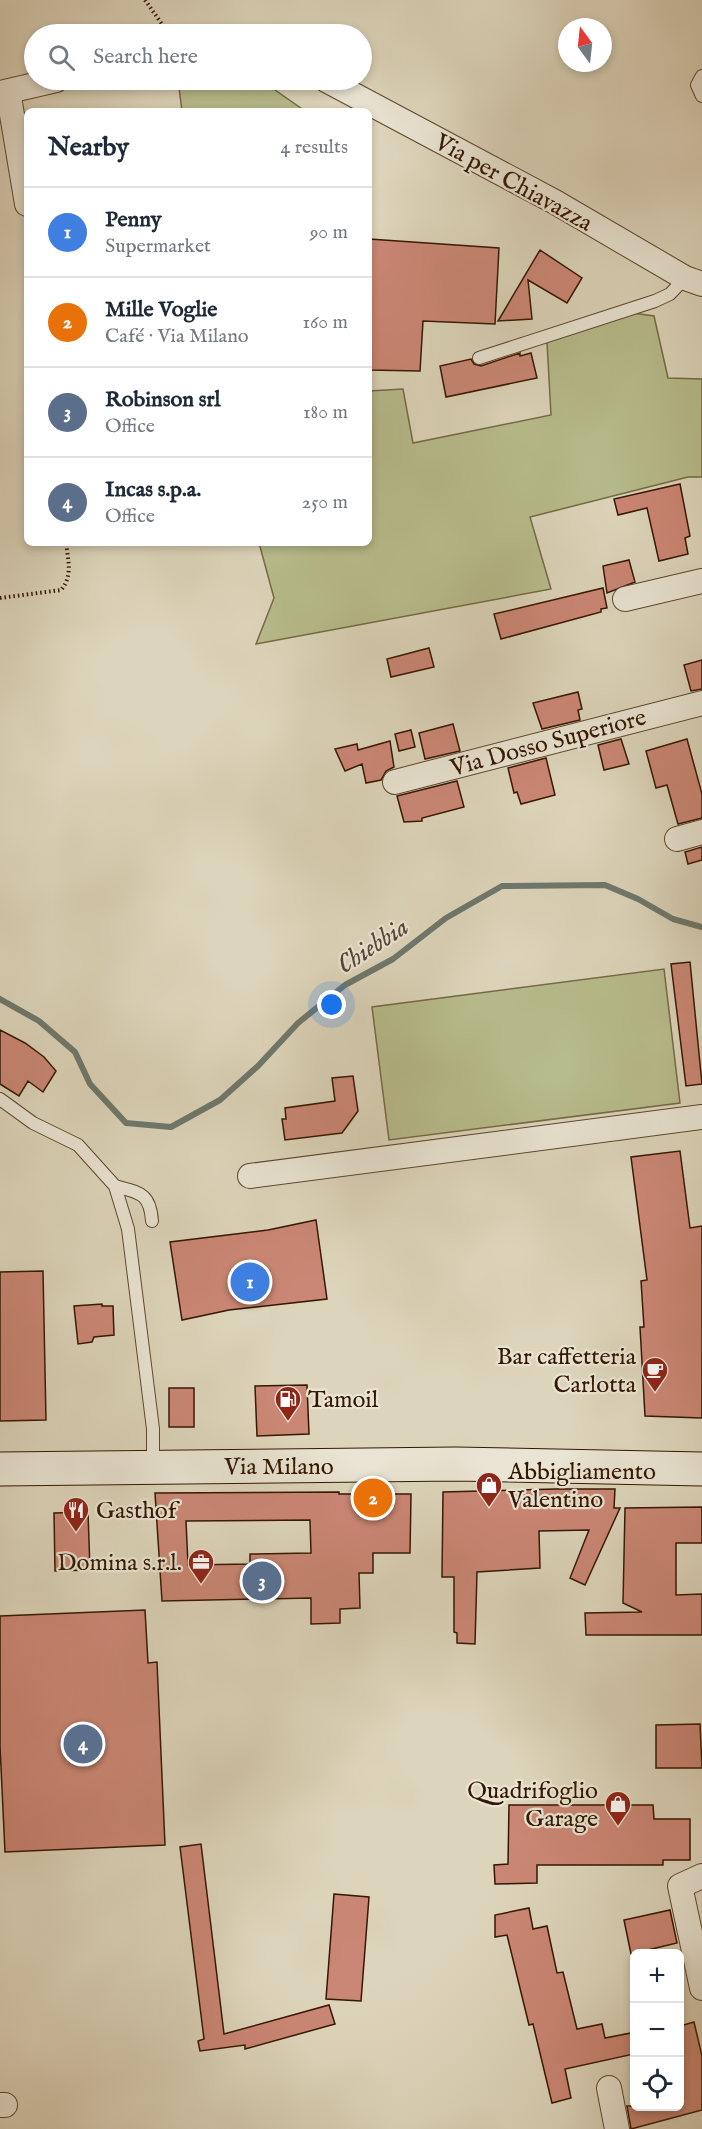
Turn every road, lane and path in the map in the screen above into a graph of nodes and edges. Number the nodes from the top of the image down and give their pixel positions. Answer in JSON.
{"nodes":[{"id":1,"x":145,"y":0,"type":"edge"},
{"id":2,"x":162,"y":24,"type":"edge"},
{"id":3,"x":702,"y":76,"type":"edge"},
{"id":4,"x":24,"y":87,"type":"edge"},
{"id":5,"x":345,"y":90,"type":"edge"},
{"id":6,"x":4,"y":92,"type":"edge"},
{"id":7,"x":702,"y":96,"type":"edge"},
{"id":8,"x":24,"y":189,"type":"edge"},
{"id":9,"x":693,"y":281,"type":"edge"},
{"id":10,"x":479,"y":358,"type":"dead end"},
{"id":11,"x":66,"y":546,"type":"edge"},
{"id":12,"x":702,"y":581,"type":"edge"},
{"id":13,"x":0,"y":598,"type":"edge"},
{"id":14,"x":625,"y":599,"type":"dead end"},
{"id":15,"x":702,"y":703,"type":"edge"},
{"id":16,"x":395,"y":782,"type":"dead end"},
{"id":17,"x":702,"y":832,"type":"edge"},
{"id":18,"x":677,"y":839,"type":"dead end"},
{"id":19,"x":0,"y":1099,"type":"edge"},
{"id":20,"x":702,"y":1117,"type":"edge"},
{"id":21,"x":250,"y":1176,"type":"dead end"},
{"id":22,"x":115,"y":1186,"type":"junction"},
{"id":23,"x":152,"y":1221,"type":"dead end"},
{"id":24,"x":153,"y":1467,"type":"junction"},
{"id":25,"x":0,"y":1469,"type":"edge"},
{"id":26,"x":702,"y":1469,"type":"edge"},
{"id":27,"x":702,"y":1876,"type":"edge"},
{"id":28,"x":702,"y":1988,"type":"edge"},
{"id":29,"x":609,"y":2088,"type":"dead end"},
{"id":30,"x":617,"y":2129,"type":"edge"}],
"edges":[{"from":1,"to":2,"type":"path"},
{"from":3,"to":7,"type":"lane"},
{"from":4,"to":6,"type":"street"},
{"from":5,"to":9,"type":"street","name":"Via per Chiavazza"},
{"from":6,"to":8,"type":"street"},
{"from":9,"to":10,"type":"lane"},
{"from":11,"to":13,"type":"path"},
{"from":12,"to":14,"type":"street"},
{"from":15,"to":16,"type":"street","name":"Via Dosso Superiore"},
{"from":17,"to":18,"type":"street"},
{"from":19,"to":22,"type":"lane"},
{"from":20,"to":21,"type":"street"},
{"from":22,"to":23,"type":"lane"},
{"from":22,"to":24,"type":"lane"},
{"from":24,"to":25,"type":"main road","name":"Via Milano"},
{"from":24,"to":26,"type":"main road","name":"Via Milano"},
{"from":27,"to":28,"type":"street"},
{"from":29,"to":30,"type":"street"}]}
